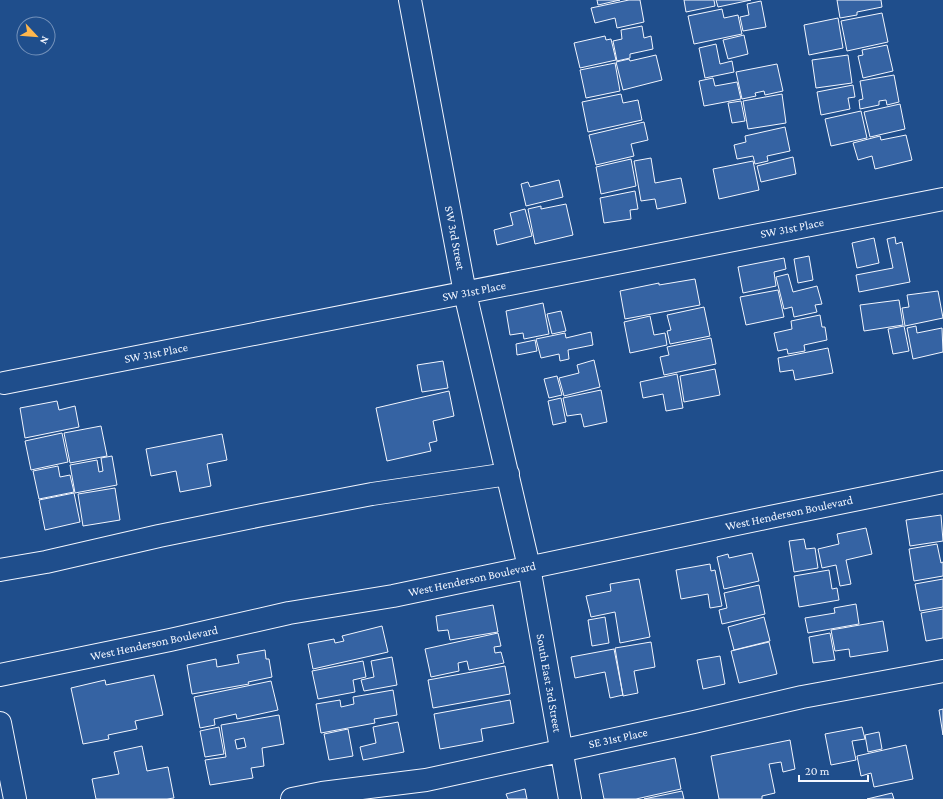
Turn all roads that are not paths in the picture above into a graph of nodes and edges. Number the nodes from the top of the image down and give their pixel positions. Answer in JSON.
{"nodes":[{"id":1,"x":410,"y":0,"type":"edge"},
{"id":2,"x":943,"y":199,"type":"edge"},
{"id":3,"x":465,"y":293,"type":"junction"},
{"id":4,"x":4,"y":383,"type":"dead end"},
{"id":5,"x":508,"y":474,"type":"junction"},
{"id":6,"x":943,"y":482,"type":"edge"},
{"id":7,"x":529,"y":567,"type":"junction"},
{"id":8,"x":0,"y":570,"type":"edge"},
{"id":9,"x":943,"y":671,"type":"edge"},
{"id":10,"x":0,"y":675,"type":"edge"},
{"id":11,"x":0,"y":723,"type":"edge"},
{"id":12,"x":561,"y":750,"type":"junction"},
{"id":13,"x":15,"y":799,"type":"edge"},
{"id":14,"x":292,"y":799,"type":"edge"},
{"id":15,"x":570,"y":799,"type":"edge"}],
"edges":[{"from":1,"to":3,"type":"street","name":"SW 3rd Street"},
{"from":2,"to":3,"type":"street","name":"SW 31st Place"},
{"from":3,"to":4,"type":"street","name":"SW 31st Place"},
{"from":3,"to":5,"type":"street","name":"SW 3rd Street"},
{"from":5,"to":7,"type":"street","name":"SW 3rd Street"},
{"from":5,"to":8,"type":"street"},
{"from":6,"to":7,"type":"street","name":"West Henderson Boulevard"},
{"from":7,"to":10,"type":"street","name":"West Henderson Boulevard"},
{"from":7,"to":12,"type":"street","name":"South East 3rd Street"},
{"from":9,"to":12,"type":"street","name":"SE 31st Place"},
{"from":11,"to":13,"type":"street"},
{"from":12,"to":14,"type":"street","name":"SE 31st Place"},
{"from":12,"to":15,"type":"street","name":"South East 3rd Street"}]}
